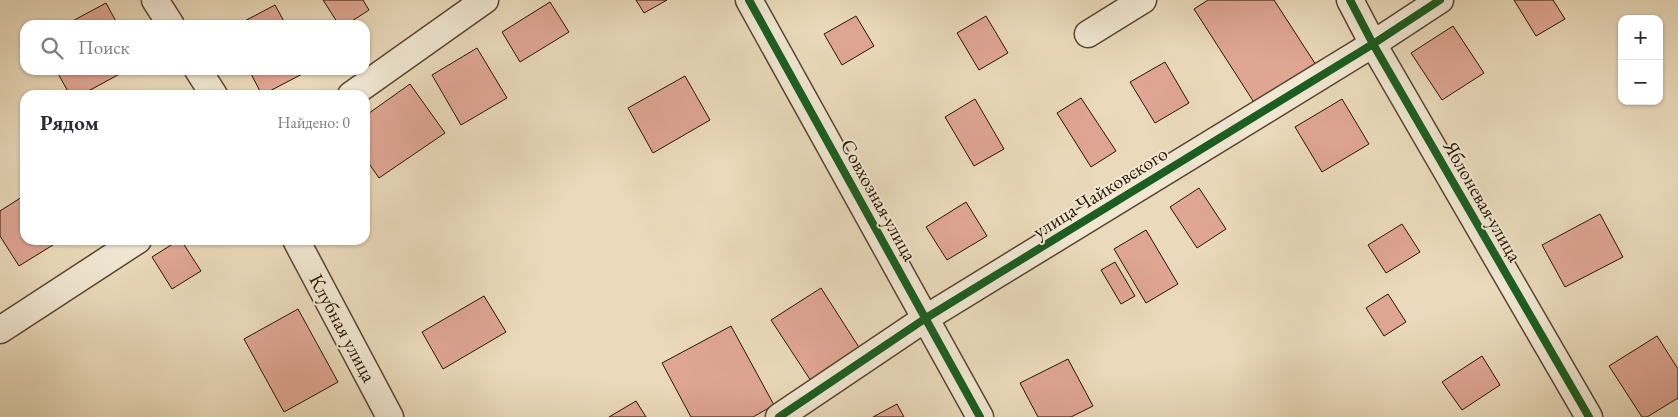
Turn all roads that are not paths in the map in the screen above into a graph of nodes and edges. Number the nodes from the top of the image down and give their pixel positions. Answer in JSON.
{"nodes":[{"id":1,"x":155,"y":0,"type":"edge"},
{"id":2,"x":485,"y":0,"type":"edge"},
{"id":3,"x":749,"y":0,"type":"edge"},
{"id":4,"x":1143,"y":0,"type":"edge"},
{"id":5,"x":1350,"y":0,"type":"edge"},
{"id":6,"x":1440,"y":0,"type":"edge"},
{"id":7,"x":168,"y":20,"type":"edge"},
{"id":8,"x":1088,"y":34,"type":"dead end"},
{"id":9,"x":1373,"y":44,"type":"junction"},
{"id":10,"x":201,"y":75,"type":"edge"},
{"id":11,"x":211,"y":90,"type":"edge"},
{"id":12,"x":358,"y":90,"type":"edge"},
{"id":13,"x":130,"y":245,"type":"edge"},
{"id":14,"x":299,"y":245,"type":"edge"},
{"id":15,"x":926,"y":318,"type":"junction"},
{"id":16,"x":0,"y":330,"type":"edge"},
{"id":17,"x":390,"y":417,"type":"edge"},
{"id":18,"x":780,"y":417,"type":"edge"},
{"id":19,"x":980,"y":417,"type":"edge"},
{"id":20,"x":1589,"y":417,"type":"edge"}],
"edges":[{"from":1,"to":7,"type":"street"},
{"from":2,"to":12,"type":"street"},
{"from":3,"to":15,"type":"street","name":"Совхозная улица"},
{"from":4,"to":8,"type":"street"},
{"from":5,"to":9,"type":"street","name":"Яблоневая улица"},
{"from":6,"to":9,"type":"street","name":"улица Чайковского"},
{"from":9,"to":15,"type":"street","name":"улица Чайковского"},
{"from":9,"to":20,"type":"street","name":"Яблоневая улица"},
{"from":10,"to":11,"type":"street"},
{"from":13,"to":16,"type":"street"},
{"from":14,"to":17,"type":"street","name":"Клубная улица"},
{"from":15,"to":18,"type":"street","name":"улица Чайковского"},
{"from":15,"to":19,"type":"street","name":"Совхозная улица"}]}
